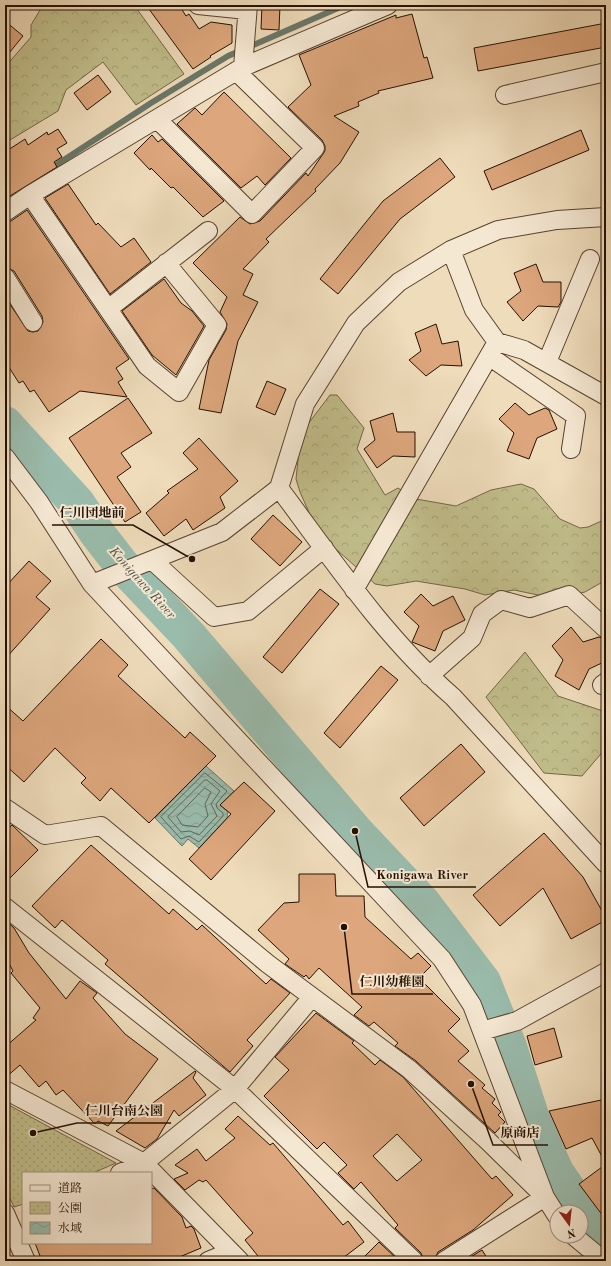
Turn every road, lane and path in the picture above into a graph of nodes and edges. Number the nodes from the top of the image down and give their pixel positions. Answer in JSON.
{"nodes":[{"id":1,"x":198,"y":5,"type":"edge"},
{"id":2,"x":388,"y":5,"type":"edge"},
{"id":3,"x":247,"y":8,"type":"edge"},
{"id":4,"x":241,"y":67,"type":"junction"},
{"id":5,"x":606,"y":72,"type":"edge"},
{"id":6,"x":505,"y":95,"type":"dead end"},
{"id":7,"x":157,"y":119,"type":"junction"},
{"id":8,"x":30,"y":195,"type":"junction"},
{"id":9,"x":5,"y":212,"type":"edge"},
{"id":10,"x":606,"y":216,"type":"edge"},
{"id":11,"x":208,"y":231,"type":"dead end"},
{"id":12,"x":451,"y":250,"type":"junction"},
{"id":13,"x":590,"y":259,"type":"dead end"},
{"id":14,"x":166,"y":263,"type":"junction"},
{"id":15,"x":5,"y":277,"type":"edge"},
{"id":16,"x":108,"y":309,"type":"junction"},
{"id":17,"x":33,"y":322,"type":"dead end"},
{"id":18,"x":493,"y":349,"type":"junction"},
{"id":19,"x":547,"y":362,"type":"junction"},
{"id":20,"x":606,"y":396,"type":"edge"},
{"id":21,"x":572,"y":449,"type":"dead end"},
{"id":22,"x":5,"y":457,"type":"edge"},
{"id":23,"x":279,"y":488,"type":"junction"},
{"id":24,"x":324,"y":548,"type":"junction"},
{"id":25,"x":153,"y":561,"type":"junction"},
{"id":26,"x":98,"y":582,"type":"junction"},
{"id":27,"x":354,"y":590,"type":"junction"},
{"id":28,"x":606,"y":629,"type":"edge"},
{"id":29,"x":429,"y":676,"type":"junction"},
{"id":30,"x":5,"y":808,"type":"edge"},
{"id":31,"x":606,"y":864,"type":"edge"},
{"id":32,"x":5,"y":907,"type":"edge"},
{"id":33,"x":606,"y":972,"type":"edge"},
{"id":34,"x":312,"y":997,"type":"junction"},
{"id":35,"x":486,"y":1030,"type":"junction"},
{"id":36,"x":235,"y":1089,"type":"junction"},
{"id":37,"x":5,"y":1090,"type":"edge"},
{"id":38,"x":144,"y":1163,"type":"junction"},
{"id":39,"x":122,"y":1172,"type":"edge"},
{"id":40,"x":545,"y":1197,"type":"junction"},
{"id":41,"x":549,"y":1204,"type":"edge"},
{"id":42,"x":12,"y":1217,"type":"edge"},
{"id":43,"x":5,"y":1240,"type":"edge"},
{"id":44,"x":584,"y":1244,"type":"edge"},
{"id":45,"x":235,"y":1256,"type":"edge"},
{"id":46,"x":26,"y":1261,"type":"edge"},
{"id":47,"x":208,"y":1261,"type":"edge"},
{"id":48,"x":414,"y":1261,"type":"edge"},
{"id":49,"x":444,"y":1261,"type":"edge"},
{"id":50,"x":604,"y":1261,"type":"edge"}],
"edges":[{"from":1,"to":3,"type":"street"},
{"from":2,"to":4,"type":"street"},
{"from":3,"to":4,"type":"street"},
{"from":4,"to":7,"type":"street"},
{"from":4,"to":7,"type":"street"},
{"from":5,"to":6,"type":"street"},
{"from":7,"to":8,"type":"street"},
{"from":8,"to":9,"type":"street"},
{"from":8,"to":16,"type":"street"},
{"from":10,"to":12,"type":"street"},
{"from":11,"to":14,"type":"street"},
{"from":12,"to":18,"type":"street"},
{"from":12,"to":23,"type":"street"},
{"from":13,"to":19,"type":"street"},
{"from":14,"to":16,"type":"street"},
{"from":14,"to":16,"type":"street"},
{"from":15,"to":17,"type":"street"},
{"from":18,"to":19,"type":"street"},
{"from":18,"to":21,"type":"street"},
{"from":18,"to":27,"type":"street"},
{"from":19,"to":20,"type":"street"},
{"from":22,"to":26,"type":"street"},
{"from":23,"to":24,"type":"street"},
{"from":23,"to":25,"type":"street"},
{"from":24,"to":25,"type":"street"},
{"from":24,"to":27,"type":"street"},
{"from":25,"to":26,"type":"street"},
{"from":26,"to":35,"type":"street"},
{"from":27,"to":29,"type":"street"},
{"from":28,"to":29,"type":"street"},
{"from":29,"to":31,"type":"street"},
{"from":30,"to":34,"type":"street"},
{"from":32,"to":36,"type":"street"},
{"from":33,"to":35,"type":"street"},
{"from":34,"to":36,"type":"street"},
{"from":34,"to":40,"type":"street"},
{"from":35,"to":40,"type":"street"},
{"from":36,"to":38,"type":"street"},
{"from":36,"to":48,"type":"street"},
{"from":37,"to":38,"type":"street"},
{"from":38,"to":39,"type":"street"},
{"from":38,"to":45,"type":"street"},
{"from":40,"to":41,"type":"street"},
{"from":40,"to":49,"type":"street"},
{"from":42,"to":43,"type":"street"},
{"from":42,"to":46,"type":"street"},
{"from":44,"to":50,"type":"street"},
{"from":45,"to":47,"type":"street"}]}
